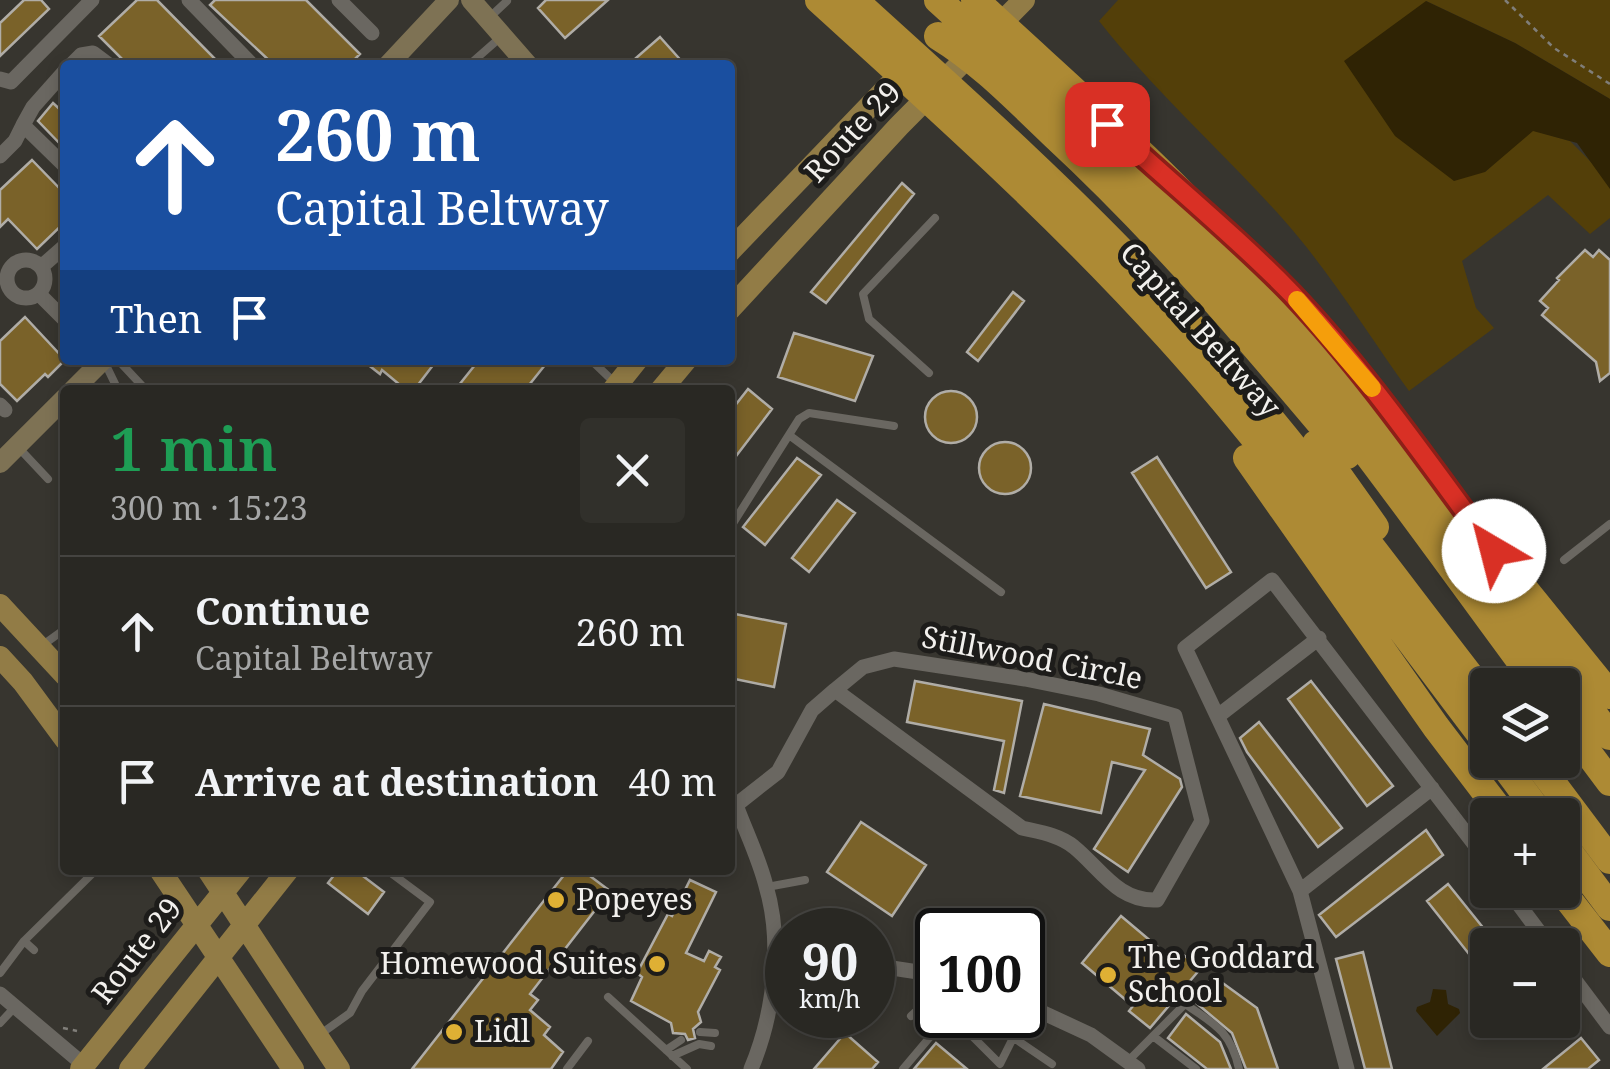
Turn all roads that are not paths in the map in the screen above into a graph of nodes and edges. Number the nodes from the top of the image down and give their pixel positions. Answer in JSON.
{"nodes":[{"id":1,"x":92,"y":0,"type":"edge"},
{"id":2,"x":189,"y":0,"type":"edge"},
{"id":3,"x":340,"y":0,"type":"edge"},
{"id":4,"x":450,"y":0,"type":"edge"},
{"id":5,"x":471,"y":0,"type":"edge"},
{"id":6,"x":819,"y":0,"type":"edge"},
{"id":7,"x":854,"y":0,"type":"edge"},
{"id":8,"x":938,"y":0,"type":"edge"},
{"id":9,"x":976,"y":0,"type":"edge"},
{"id":10,"x":1024,"y":0,"type":"edge"},
{"id":11,"x":507,"y":1,"type":"edge"},
{"id":12,"x":488,"y":19,"type":"junction"},
{"id":13,"x":372,"y":33,"type":"dead end"},
{"id":14,"x":502,"y":36,"type":"junction"},
{"id":15,"x":938,"y":36,"type":"junction"},
{"id":16,"x":76,"y":60,"type":"edge"},
{"id":17,"x":102,"y":60,"type":"edge"},
{"id":18,"x":243,"y":60,"type":"edge"},
{"id":19,"x":393,"y":60,"type":"edge"},
{"id":20,"x":475,"y":60,"type":"edge"},
{"id":21,"x":524,"y":60,"type":"edge"},
{"id":22,"x":964,"y":60,"type":"junction"},
{"id":23,"x":60,"y":77,"type":"edge"},
{"id":24,"x":0,"y":79,"type":"edge"},
{"id":25,"x":1000,"y":94,"type":"junction"},
{"id":26,"x":23,"y":125,"type":"junction"},
{"id":27,"x":0,"y":156,"type":"edge"},
{"id":28,"x":60,"y":161,"type":"edge"},
{"id":29,"x":1160,"y":173,"type":"junction"},
{"id":30,"x":935,"y":218,"type":"dead end"},
{"id":31,"x":735,"y":247,"type":"edge"},
{"id":32,"x":60,"y":251,"type":"edge"},
{"id":33,"x":41,"y":268,"type":"junction"},
{"id":34,"x":13,"y":294,"type":"junction"},
{"id":35,"x":39,"y":294,"type":"junction"},
{"id":36,"x":735,"y":296,"type":"edge"},
{"id":37,"x":0,"y":308,"type":"edge"},
{"id":38,"x":60,"y":315,"type":"edge"},
{"id":39,"x":1170,"y":339,"type":"junction"},
{"id":40,"x":98,"y":365,"type":"edge"},
{"id":41,"x":123,"y":365,"type":"edge"},
{"id":42,"x":595,"y":365,"type":"edge"},
{"id":43,"x":633,"y":365,"type":"edge"},
{"id":44,"x":682,"y":365,"type":"edge"},
{"id":45,"x":929,"y":373,"type":"dead end"},
{"id":46,"x":78,"y":385,"type":"edge"},
{"id":47,"x":141,"y":385,"type":"edge"},
{"id":48,"x":613,"y":385,"type":"edge"},
{"id":49,"x":617,"y":385,"type":"edge"},
{"id":50,"x":664,"y":385,"type":"edge"},
{"id":51,"x":60,"y":403,"type":"edge"},
{"id":52,"x":894,"y":426,"type":"dead end"},
{"id":53,"x":789,"y":434,"type":"junction"},
{"id":54,"x":17,"y":446,"type":"junction"},
{"id":55,"x":0,"y":463,"type":"edge"},
{"id":56,"x":48,"y":480,"type":"dead end"},
{"id":57,"x":735,"y":520,"type":"edge"},
{"id":58,"x":1610,"y":524,"type":"edge"},
{"id":59,"x":1564,"y":560,"type":"dead end"},
{"id":60,"x":1002,"y":592,"type":"dead end"},
{"id":61,"x":0,"y":605,"type":"edge"},
{"id":62,"x":60,"y":633,"type":"edge"},
{"id":63,"x":1319,"y":638,"type":"junction"},
{"id":64,"x":40,"y":648,"type":"junction"},
{"id":65,"x":0,"y":657,"type":"edge"},
{"id":66,"x":1525,"y":668,"type":"edge"},
{"id":67,"x":1526,"y":668,"type":"edge"},
{"id":68,"x":1470,"y":669,"type":"edge"},
{"id":69,"x":60,"y":670,"type":"edge"},
{"id":70,"x":1470,"y":672,"type":"edge"},
{"id":71,"x":835,"y":690,"type":"junction"},
{"id":72,"x":1610,"y":695,"type":"edge"},
{"id":73,"x":1218,"y":716,"type":"junction"},
{"id":74,"x":1470,"y":720,"type":"edge"},
{"id":75,"x":60,"y":732,"type":"edge"},
{"id":76,"x":1610,"y":736,"type":"edge"},
{"id":77,"x":1580,"y":742,"type":"edge"},
{"id":78,"x":1548,"y":778,"type":"edge"},
{"id":79,"x":1610,"y":782,"type":"edge"},
{"id":80,"x":1432,"y":788,"type":"junction"},
{"id":81,"x":1490,"y":798,"type":"edge"},
{"id":82,"x":735,"y":802,"type":"edge"},
{"id":83,"x":735,"y":808,"type":"edge"},
{"id":84,"x":1470,"y":838,"type":"edge"},
{"id":85,"x":1610,"y":860,"type":"edge"},
{"id":86,"x":1580,"y":868,"type":"edge"},
{"id":87,"x":91,"y":875,"type":"edge"},
{"id":88,"x":164,"y":875,"type":"edge"},
{"id":89,"x":212,"y":875,"type":"edge"},
{"id":90,"x":237,"y":875,"type":"edge"},
{"id":91,"x":284,"y":875,"type":"edge"},
{"id":92,"x":394,"y":875,"type":"edge"},
{"id":93,"x":805,"y":880,"type":"dead end"},
{"id":94,"x":767,"y":887,"type":"junction"},
{"id":95,"x":224,"y":891,"type":"junction"},
{"id":96,"x":1300,"y":891,"type":"junction"},
{"id":97,"x":1610,"y":907,"type":"edge"},
{"id":98,"x":772,"y":908,"type":"edge"},
{"id":99,"x":1575,"y":908,"type":"edge"},
{"id":100,"x":198,"y":922,"type":"junction"},
{"id":101,"x":245,"y":924,"type":"junction"},
{"id":102,"x":24,"y":941,"type":"junction"},
{"id":103,"x":34,"y":950,"type":"dead end"},
{"id":104,"x":1610,"y":953,"type":"edge"},
{"id":105,"x":220,"y":956,"type":"junction"},
{"id":106,"x":0,"y":972,"type":"edge"},
{"id":107,"x":1580,"y":987,"type":"edge"},
{"id":108,"x":0,"y":994,"type":"edge"},
{"id":109,"x":608,"y":997,"type":"dead end"},
{"id":110,"x":15,"y":1006,"type":"junction"},
{"id":111,"x":915,"y":1012,"type":"edge"},
{"id":112,"x":1045,"y":1013,"type":"edge"},
{"id":113,"x":911,"y":1016,"type":"dead end"},
{"id":114,"x":765,"y":1021,"type":"edge"},
{"id":115,"x":0,"y":1022,"type":"edge"},
{"id":116,"x":1610,"y":1027,"type":"edge"},
{"id":117,"x":700,"y":1032,"type":"dead end"},
{"id":118,"x":715,"y":1033,"type":"dead end"},
{"id":119,"x":1152,"y":1036,"type":"junction"},
{"id":120,"x":316,"y":1037,"type":"junction"},
{"id":121,"x":929,"y":1038,"type":"edge"},
{"id":122,"x":974,"y":1038,"type":"edge"},
{"id":123,"x":1014,"y":1038,"type":"joint"},
{"id":124,"x":681,"y":1040,"type":"dead end"},
{"id":125,"x":588,"y":1041,"type":"dead end"},
{"id":126,"x":711,"y":1046,"type":"dead end"},
{"id":127,"x":669,"y":1053,"type":"junction"},
{"id":128,"x":1052,"y":1064,"type":"dead end"},
{"id":129,"x":998,"y":1066,"type":"edge"},
{"id":130,"x":1131,"y":1066,"type":"edge"},
{"id":131,"x":82,"y":1067,"type":"edge"},
{"id":132,"x":130,"y":1069,"type":"edge"},
{"id":133,"x":293,"y":1069,"type":"edge"},
{"id":134,"x":339,"y":1069,"type":"edge"},
{"id":135,"x":566,"y":1069,"type":"edge"},
{"id":136,"x":687,"y":1069,"type":"edge"},
{"id":137,"x":750,"y":1069,"type":"edge"},
{"id":138,"x":903,"y":1069,"type":"edge"},
{"id":139,"x":1196,"y":1069,"type":"edge"},
{"id":140,"x":1239,"y":1069,"type":"edge"},
{"id":141,"x":1347,"y":1069,"type":"edge"}],
"edges":[{"from":1,"to":24,"type":"street"},
{"from":2,"to":18,"type":"street"},
{"from":3,"to":13,"type":"street"},
{"from":4,"to":19,"type":"street"},
{"from":5,"to":12,"type":"street"},
{"from":6,"to":39,"type":"highway","name":"Capital Beltway"},
{"from":7,"to":70,"type":"highway"},
{"from":8,"to":67,"type":"highway"},
{"from":9,"to":15,"type":"main road","name":"Route 29"},
{"from":9,"to":29,"type":"highway"},
{"from":10,"to":22,"type":"main road","name":"Route 29"},
{"from":11,"to":12,"type":"lane"},
{"from":12,"to":14,"type":"street"},
{"from":14,"to":20,"type":"lane"},
{"from":14,"to":21,"type":"street"},
{"from":15,"to":22,"type":"highway"},
{"from":15,"to":31,"type":"main road","name":"Route 29"},
{"from":16,"to":17,"type":"street"},
{"from":22,"to":25,"type":"highway"},
{"from":22,"to":36,"type":"main road","name":"Route 29"},
{"from":23,"to":26,"type":"street"},
{"from":25,"to":66,"type":"highway"},
{"from":25,"to":68,"type":"highway"},
{"from":26,"to":27,"type":"street"},
{"from":26,"to":28,"type":"street"},
{"from":29,"to":72,"type":"highway"},
{"from":29,"to":76,"type":"highway"},
{"from":30,"to":45,"type":"lane"},
{"from":32,"to":33,"type":"street"},
{"from":33,"to":34,"type":"street"},
{"from":33,"to":35,"type":"street"},
{"from":34,"to":35,"type":"street"},
{"from":34,"to":37,"type":"street"},
{"from":35,"to":38,"type":"street"},
{"from":39,"to":74,"type":"highway","name":"Capital Beltway"},
{"from":39,"to":81,"type":"highway"},
{"from":40,"to":46,"type":"street"},
{"from":41,"to":47,"type":"lane"},
{"from":42,"to":48,"type":"lane"},
{"from":43,"to":49,"type":"main road"},
{"from":44,"to":50,"type":"main road"},
{"from":51,"to":54,"type":"street"},
{"from":52,"to":53,"type":"lane"},
{"from":53,"to":57,"type":"lane"},
{"from":53,"to":60,"type":"lane"},
{"from":54,"to":55,"type":"street"},
{"from":54,"to":56,"type":"lane"},
{"from":58,"to":59,"type":"lane"},
{"from":61,"to":64,"type":"main road"},
{"from":62,"to":64,"type":"lane"},
{"from":63,"to":73,"type":"street"},
{"from":63,"to":73,"type":"street"},
{"from":63,"to":80,"type":"street"},
{"from":64,"to":69,"type":"main road"},
{"from":65,"to":75,"type":"main road"},
{"from":71,"to":71,"type":"street","name":"Stillwood Circle"},
{"from":71,"to":82,"type":"street","name":"Stillwood Circle"},
{"from":73,"to":96,"type":"street"},
{"from":77,"to":79,"type":"highway"},
{"from":78,"to":85,"type":"highway"},
{"from":80,"to":84,"type":"street"},
{"from":80,"to":96,"type":"street"},
{"from":83,"to":94,"type":"street"},
{"from":86,"to":97,"type":"highway"},
{"from":87,"to":102,"type":"lane"},
{"from":88,"to":100,"type":"main road"},
{"from":89,"to":95,"type":"main road"},
{"from":90,"to":95,"type":"main road","name":"Route 29"},
{"from":91,"to":101,"type":"main road"},
{"from":92,"to":120,"type":"lane"},
{"from":93,"to":94,"type":"lane"},
{"from":94,"to":98,"type":"street"},
{"from":95,"to":100,"type":"main road","name":"Route 29"},
{"from":95,"to":101,"type":"main road"},
{"from":96,"to":141,"type":"street"},
{"from":99,"to":104,"type":"highway"},
{"from":100,"to":105,"type":"main road"},
{"from":100,"to":131,"type":"main road","name":"Route 29"},
{"from":101,"to":105,"type":"main road"},
{"from":101,"to":120,"type":"main road"},
{"from":102,"to":103,"type":"lane"},
{"from":102,"to":106,"type":"lane"},
{"from":105,"to":132,"type":"main road"},
{"from":105,"to":133,"type":"main road"},
{"from":107,"to":116,"type":"street"},
{"from":108,"to":110,"type":"street"},
{"from":109,"to":127,"type":"lane"},
{"from":110,"to":115,"type":"lane"},
{"from":110,"to":131,"type":"street"},
{"from":111,"to":113,"type":"lane"},
{"from":112,"to":130,"type":"street"},
{"from":114,"to":137,"type":"street"},
{"from":117,"to":118,"type":"lane"},
{"from":119,"to":130,"type":"lane"},
{"from":119,"to":139,"type":"lane"},
{"from":119,"to":140,"type":"lane"},
{"from":120,"to":134,"type":"main road"},
{"from":121,"to":138,"type":"lane"},
{"from":122,"to":129,"type":"lane"},
{"from":123,"to":128,"type":"lane"},
{"from":123,"to":129,"type":"lane"},
{"from":124,"to":127,"type":"lane"},
{"from":125,"to":135,"type":"lane"},
{"from":126,"to":127,"type":"lane"},
{"from":127,"to":136,"type":"lane"}]}
